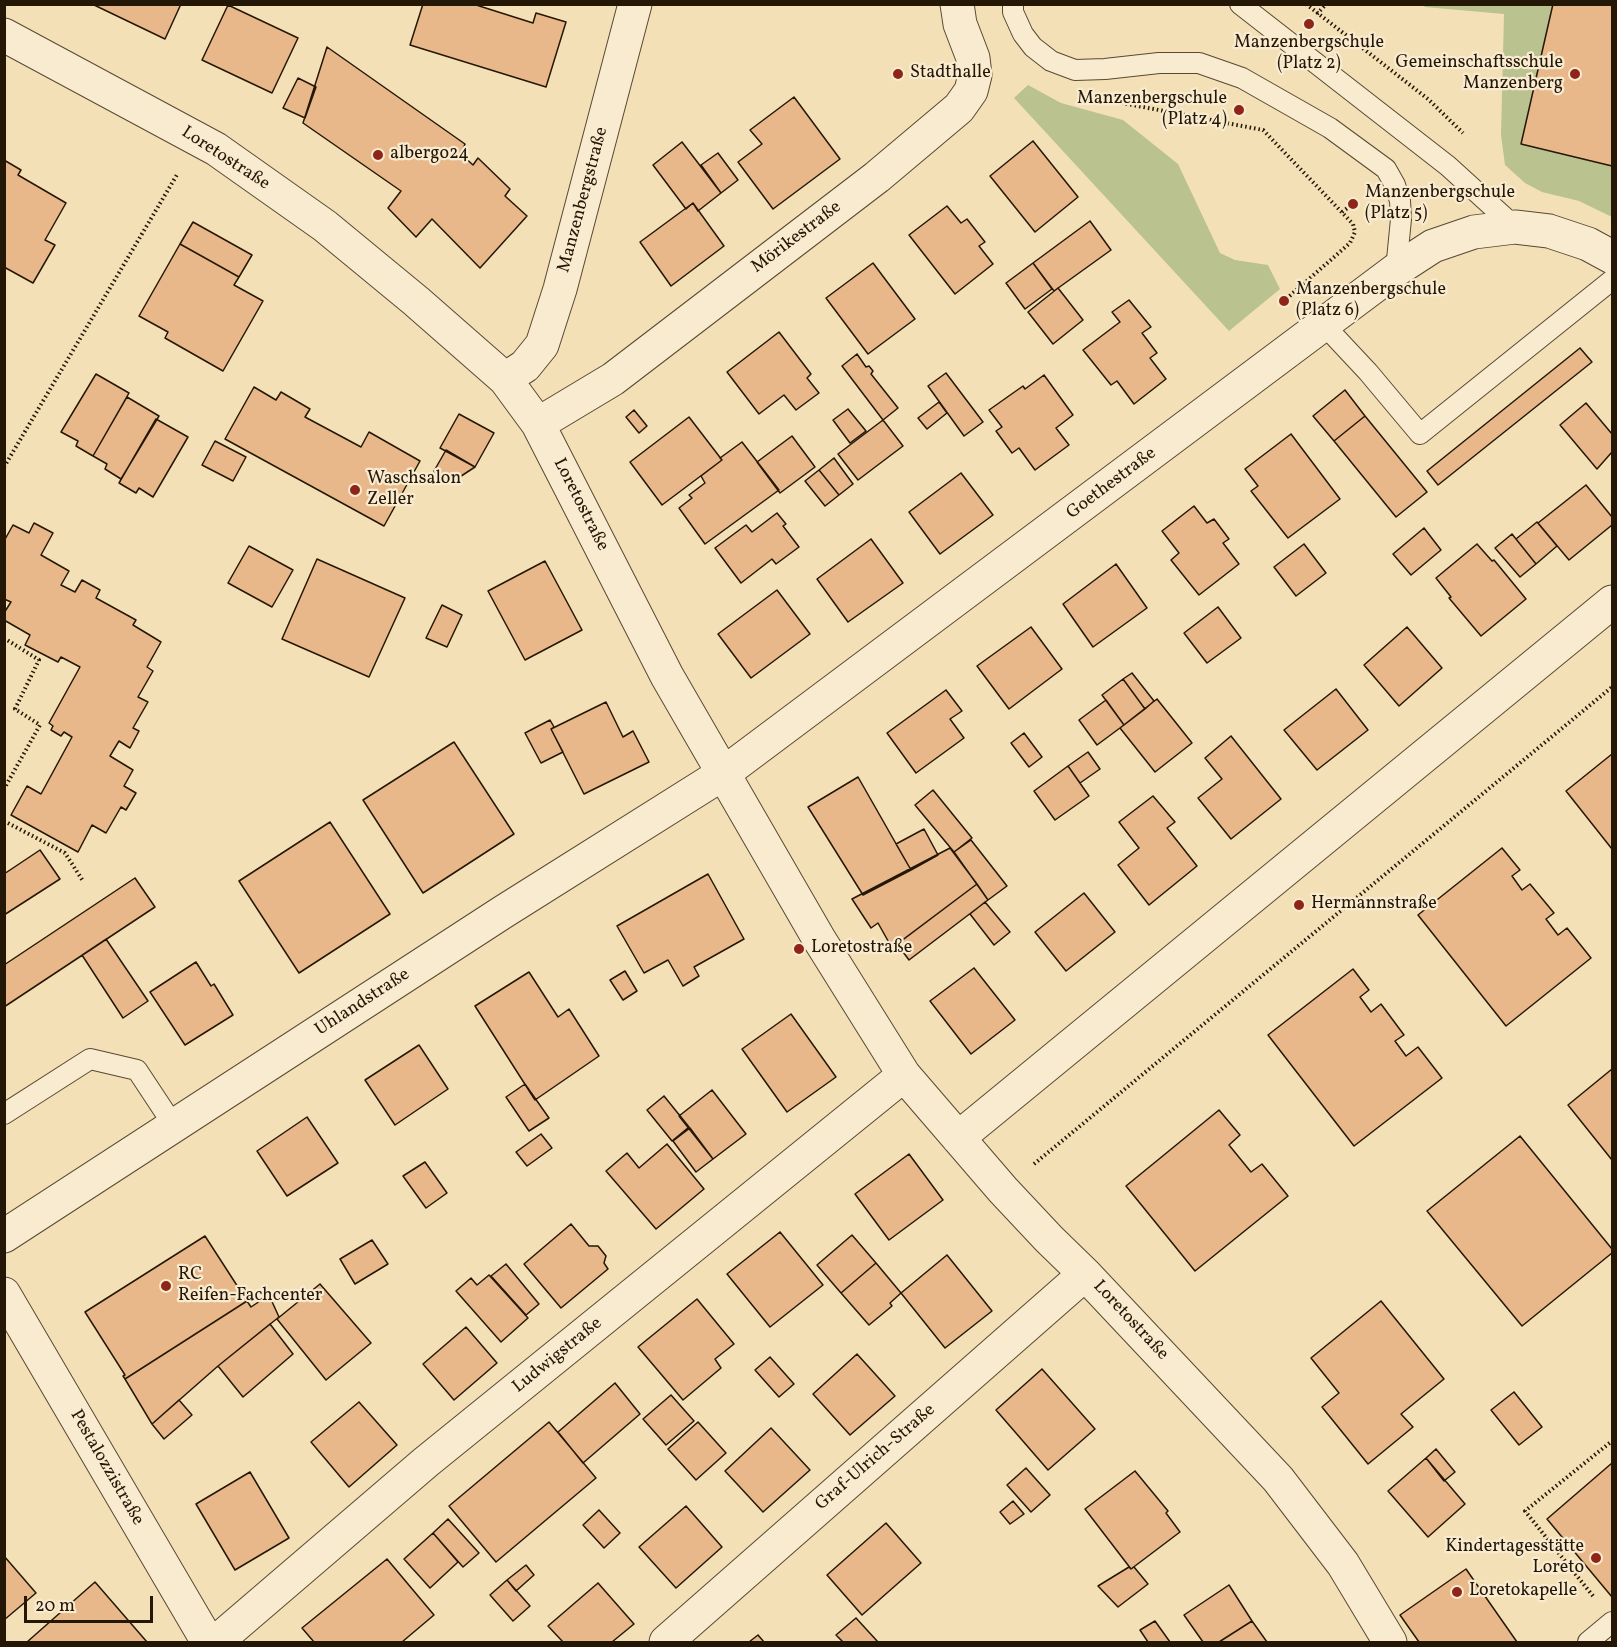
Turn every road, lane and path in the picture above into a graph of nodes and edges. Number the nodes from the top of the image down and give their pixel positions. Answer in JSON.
{"nodes":[{"id":1,"x":635,"y":4,"type":"edge"},
{"id":2,"x":957,"y":4,"type":"edge"},
{"id":3,"x":1013,"y":4,"type":"edge"},
{"id":4,"x":1240,"y":4,"type":"edge"},
{"id":5,"x":1306,"y":4,"type":"edge"},
{"id":6,"x":1326,"y":4,"type":"edge"},
{"id":7,"x":1318,"y":14,"type":"junction"},
{"id":8,"x":1313,"y":19,"type":"dead end"},
{"id":9,"x":4,"y":35,"type":"edge"},
{"id":10,"x":1111,"y":100,"type":"dead end"},
{"id":11,"x":1238,"y":117,"type":"dead end"},
{"id":12,"x":1236,"y":124,"type":"junction"},
{"id":13,"x":198,"y":138,"type":"junction"},
{"id":14,"x":1468,"y":138,"type":"dead end"},
{"id":15,"x":1353,"y":204,"type":"dead end"},
{"id":16,"x":1342,"y":212,"type":"junction"},
{"id":17,"x":1515,"y":227,"type":"junction"},
{"id":18,"x":1612,"y":257,"type":"edge"},
{"id":19,"x":1396,"y":270,"type":"junction"},
{"id":20,"x":1612,"y":280,"type":"edge"},
{"id":21,"x":1284,"y":301,"type":"dead end"},
{"id":22,"x":1324,"y":325,"type":"junction"},
{"id":23,"x":506,"y":380,"type":"junction"},
{"id":24,"x":538,"y":424,"type":"junction"},
{"id":25,"x":4,"y":467,"type":"edge"},
{"id":26,"x":1612,"y":602,"type":"edge"},
{"id":27,"x":4,"y":638,"type":"edge"},
{"id":28,"x":1612,"y":687,"type":"edge"},
{"id":29,"x":724,"y":773,"type":"junction"},
{"id":30,"x":4,"y":789,"type":"edge"},
{"id":31,"x":4,"y":821,"type":"edge"},
{"id":32,"x":83,"y":881,"type":"dead end"},
{"id":33,"x":904,"y":1075,"type":"junction"},
{"id":34,"x":4,"y":1114,"type":"edge"},
{"id":35,"x":174,"y":1126,"type":"junction"},
{"id":36,"x":958,"y":1138,"type":"junction"},
{"id":37,"x":1003,"y":1190,"type":"junction"},
{"id":38,"x":4,"y":1236,"type":"edge"},
{"id":39,"x":1085,"y":1274,"type":"junction"},
{"id":40,"x":4,"y":1294,"type":"edge"},
{"id":41,"x":1612,"y":1441,"type":"edge"},
{"id":42,"x":1598,"y":1603,"type":"dead end"},
{"id":43,"x":1612,"y":1622,"type":"edge"},
{"id":44,"x":208,"y":1642,"type":"edge"},
{"id":45,"x":216,"y":1642,"type":"edge"},
{"id":46,"x":666,"y":1642,"type":"edge"},
{"id":47,"x":1390,"y":1642,"type":"edge"},
{"id":48,"x":1588,"y":1642,"type":"edge"}],
"edges":[{"from":1,"to":23,"type":"street","name":"Manzenbergstraße"},
{"from":2,"to":24,"type":"street","name":"Mörikestraße"},
{"from":3,"to":19,"type":"lane"},
{"from":4,"to":17,"type":"lane"},
{"from":5,"to":7,"type":"path"},
{"from":6,"to":7,"type":"path"},
{"from":7,"to":8,"type":"path"},
{"from":7,"to":14,"type":"path"},
{"from":9,"to":13,"type":"street","name":"Loretostraße"},
{"from":10,"to":12,"type":"path"},
{"from":11,"to":12,"type":"path"},
{"from":12,"to":16,"type":"path"},
{"from":13,"to":23,"type":"street","name":"Loretostraße"},
{"from":13,"to":25,"type":"path"},
{"from":15,"to":16,"type":"path"},
{"from":16,"to":21,"type":"path"},
{"from":17,"to":18,"type":"street"},
{"from":17,"to":19,"type":"street","name":"Goethestraße"},
{"from":19,"to":22,"type":"street","name":"Goethestraße"},
{"from":20,"to":22,"type":"lane"},
{"from":22,"to":29,"type":"street","name":"Goethestraße"},
{"from":23,"to":24,"type":"street","name":"Loretostraße"},
{"from":24,"to":29,"type":"street","name":"Loretostraße"},
{"from":26,"to":36,"type":"street"},
{"from":27,"to":30,"type":"path"},
{"from":28,"to":37,"type":"path"},
{"from":29,"to":33,"type":"street","name":"Loretostraße"},
{"from":29,"to":35,"type":"street","name":"Uhlandstraße"},
{"from":31,"to":32,"type":"path"},
{"from":33,"to":36,"type":"street","name":"Loretostraße"},
{"from":33,"to":45,"type":"street","name":"Ludwigstraße"},
{"from":34,"to":35,"type":"lane"},
{"from":35,"to":38,"type":"street","name":"Uhlandstraße"},
{"from":36,"to":37,"type":"street","name":"Loretostraße"},
{"from":37,"to":39,"type":"street","name":"Loretostraße"},
{"from":39,"to":46,"type":"street","name":"Graf-Ulrich-Straße"},
{"from":39,"to":47,"type":"street","name":"Loretostraße"},
{"from":40,"to":44,"type":"street","name":"Pestalozzistraße"},
{"from":41,"to":42,"type":"path"},
{"from":43,"to":48,"type":"lane"}]}
